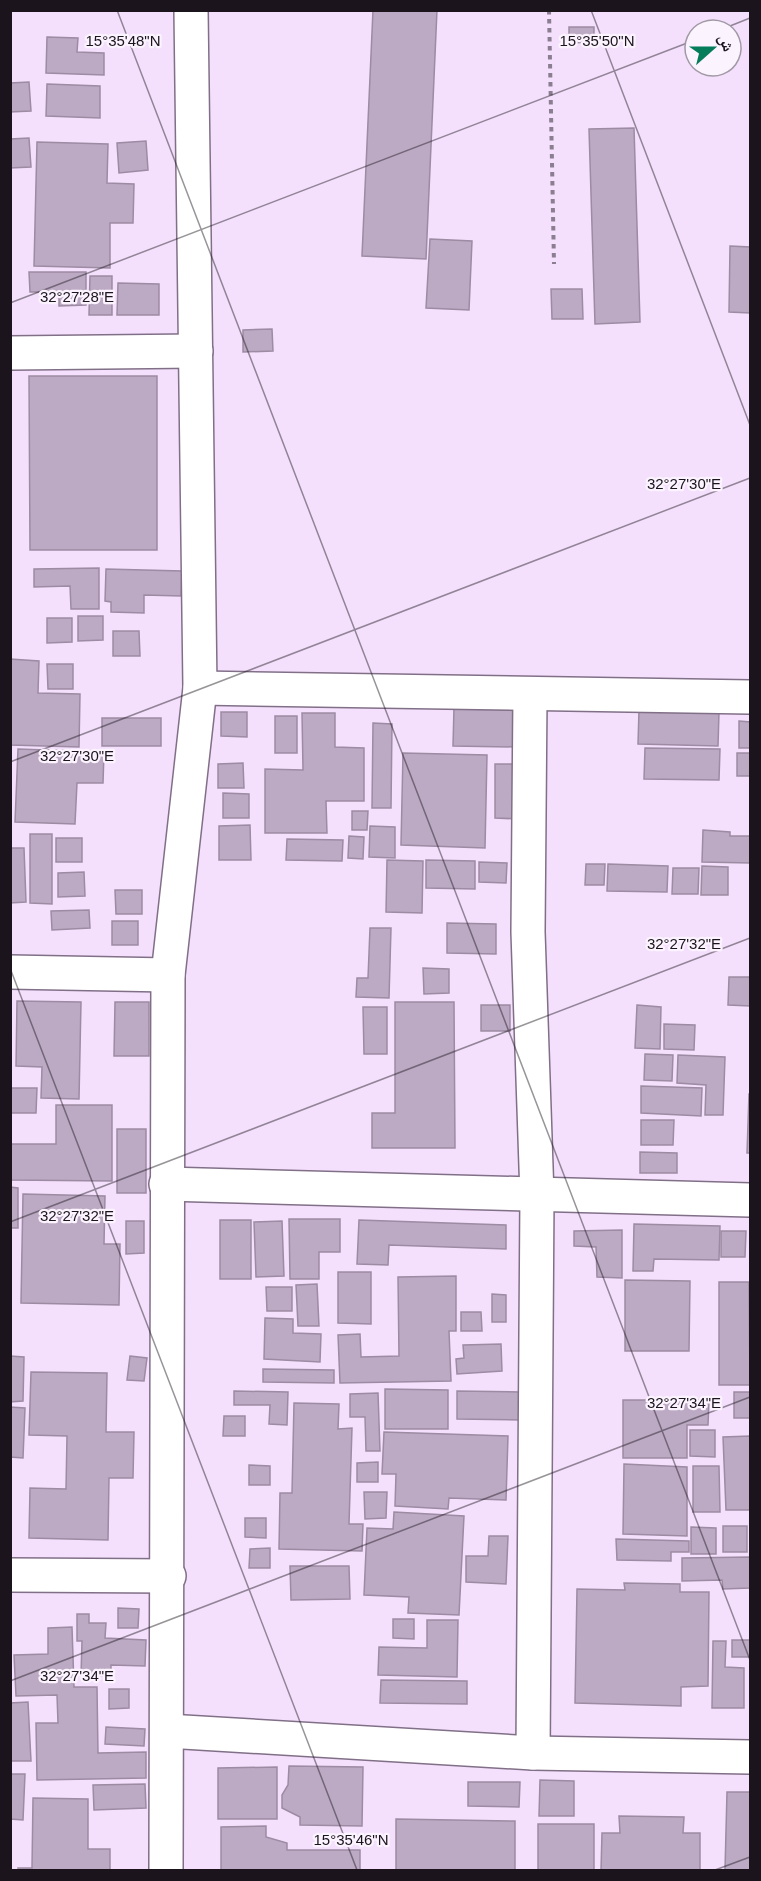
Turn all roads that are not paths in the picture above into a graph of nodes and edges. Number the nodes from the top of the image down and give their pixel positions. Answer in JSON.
{"nodes":[{"id":1,"x":190,"y":10,"type":"edge"},
{"id":2,"x":196,"y":351,"type":"junction"},
{"id":3,"x":10,"y":353,"type":"edge"},
{"id":4,"x":200,"y":688,"type":"junction"},
{"id":5,"x":530,"y":696,"type":"junction"},
{"id":6,"x":750,"y":697,"type":"edge"},
{"id":7,"x":10,"y":972,"type":"edge"},
{"id":8,"x":168,"y":975,"type":"junction"},
{"id":9,"x":166,"y":1184,"type":"junction"},
{"id":10,"x":537,"y":1196,"type":"junction"},
{"id":11,"x":750,"y":1200,"type":"edge"},
{"id":12,"x":10,"y":1575,"type":"edge"},
{"id":13,"x":169,"y":1576,"type":"junction"},
{"id":14,"x":167,"y":1731,"type":"junction"},
{"id":15,"x":533,"y":1754,"type":"junction"},
{"id":16,"x":750,"y":1757,"type":"edge"},
{"id":17,"x":165,"y":1870,"type":"edge"}],
"edges":[{"from":1,"to":2,"type":"street"},
{"from":2,"to":3,"type":"street"},
{"from":2,"to":4,"type":"street"},
{"from":4,"to":5,"type":"street"},
{"from":4,"to":8,"type":"street"},
{"from":5,"to":6,"type":"street"},
{"from":5,"to":10,"type":"street"},
{"from":7,"to":8,"type":"street"},
{"from":8,"to":9,"type":"street"},
{"from":9,"to":10,"type":"street"},
{"from":9,"to":13,"type":"street"},
{"from":10,"to":11,"type":"street"},
{"from":10,"to":15,"type":"street"},
{"from":12,"to":13,"type":"street"},
{"from":13,"to":14,"type":"street"},
{"from":14,"to":15,"type":"street"},
{"from":14,"to":17,"type":"street"},
{"from":15,"to":16,"type":"street"}]}
